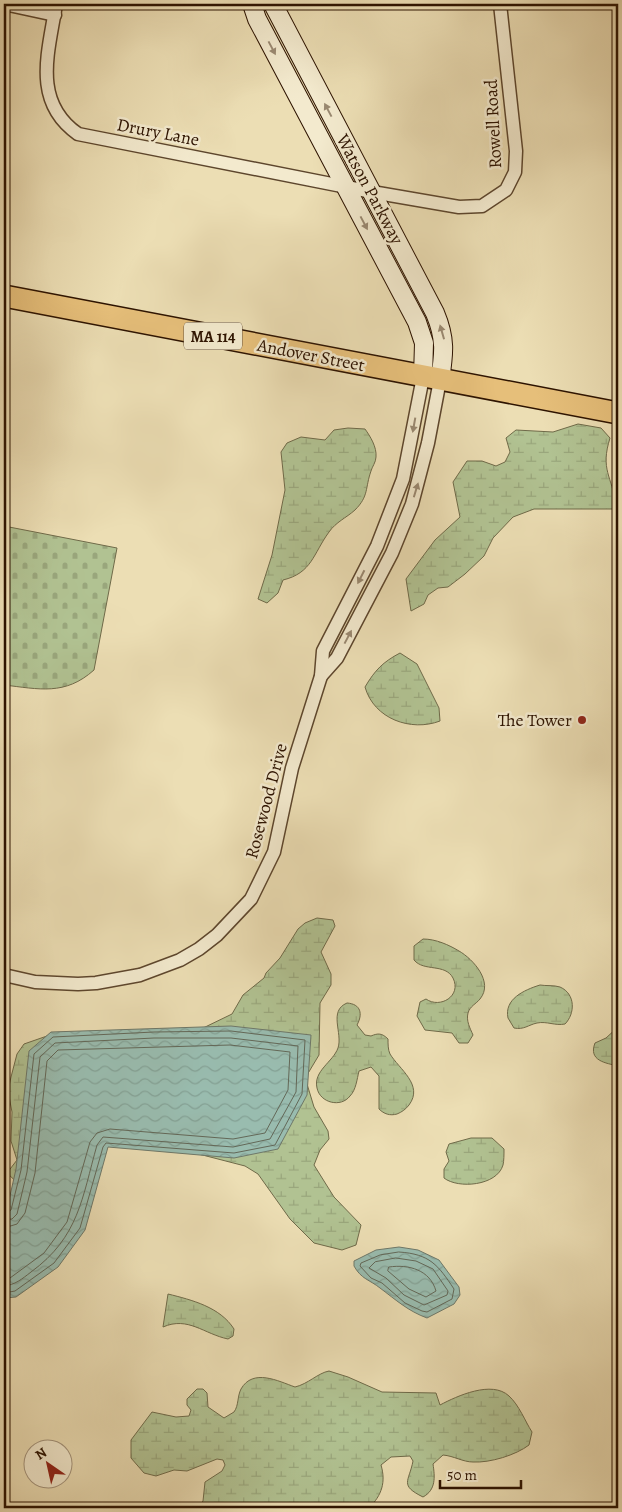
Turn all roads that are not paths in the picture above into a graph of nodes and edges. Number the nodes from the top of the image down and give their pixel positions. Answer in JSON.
{"nodes":[{"id":1,"x":4,"y":4,"type":"edge"},
{"id":2,"x":252,"y":4,"type":"edge"},
{"id":3,"x":273,"y":4,"type":"edge"},
{"id":4,"x":500,"y":4,"type":"edge"},
{"id":5,"x":56,"y":9,"type":"edge"},
{"id":6,"x":345,"y":186,"type":"junction"},
{"id":7,"x":372,"y":192,"type":"junction"},
{"id":8,"x":4,"y":296,"type":"edge"},
{"id":9,"x":431,"y":378,"type":"junction"},
{"id":10,"x":618,"y":413,"type":"edge"},
{"id":11,"x":4,"y":975,"type":"edge"}],
"edges":[{"from":1,"to":5,"type":"street"},
{"from":2,"to":6,"type":"main road","name":"Watson Parkway","one_way":true},
{"from":7,"to":3,"type":"main road","name":"Watson Parkway","one_way":true},
{"from":4,"to":7,"type":"street","name":"Rowell Road"},
{"from":5,"to":6,"type":"street","name":"Drury Lane"},
{"from":6,"to":7,"type":"street","name":"Drury Lane"},
{"from":6,"to":9,"type":"main road","name":"Watson Parkway","one_way":true},
{"from":9,"to":7,"type":"main road","name":"Watson Parkway","one_way":true},
{"from":8,"to":9,"type":"highway","name":"Andover Street","number":"MA 114"},
{"from":9,"to":10,"type":"highway","name":"Andover Street","number":"MA 114"},
{"from":9,"to":11,"type":"street","name":"Rosewood Drive"}]}
